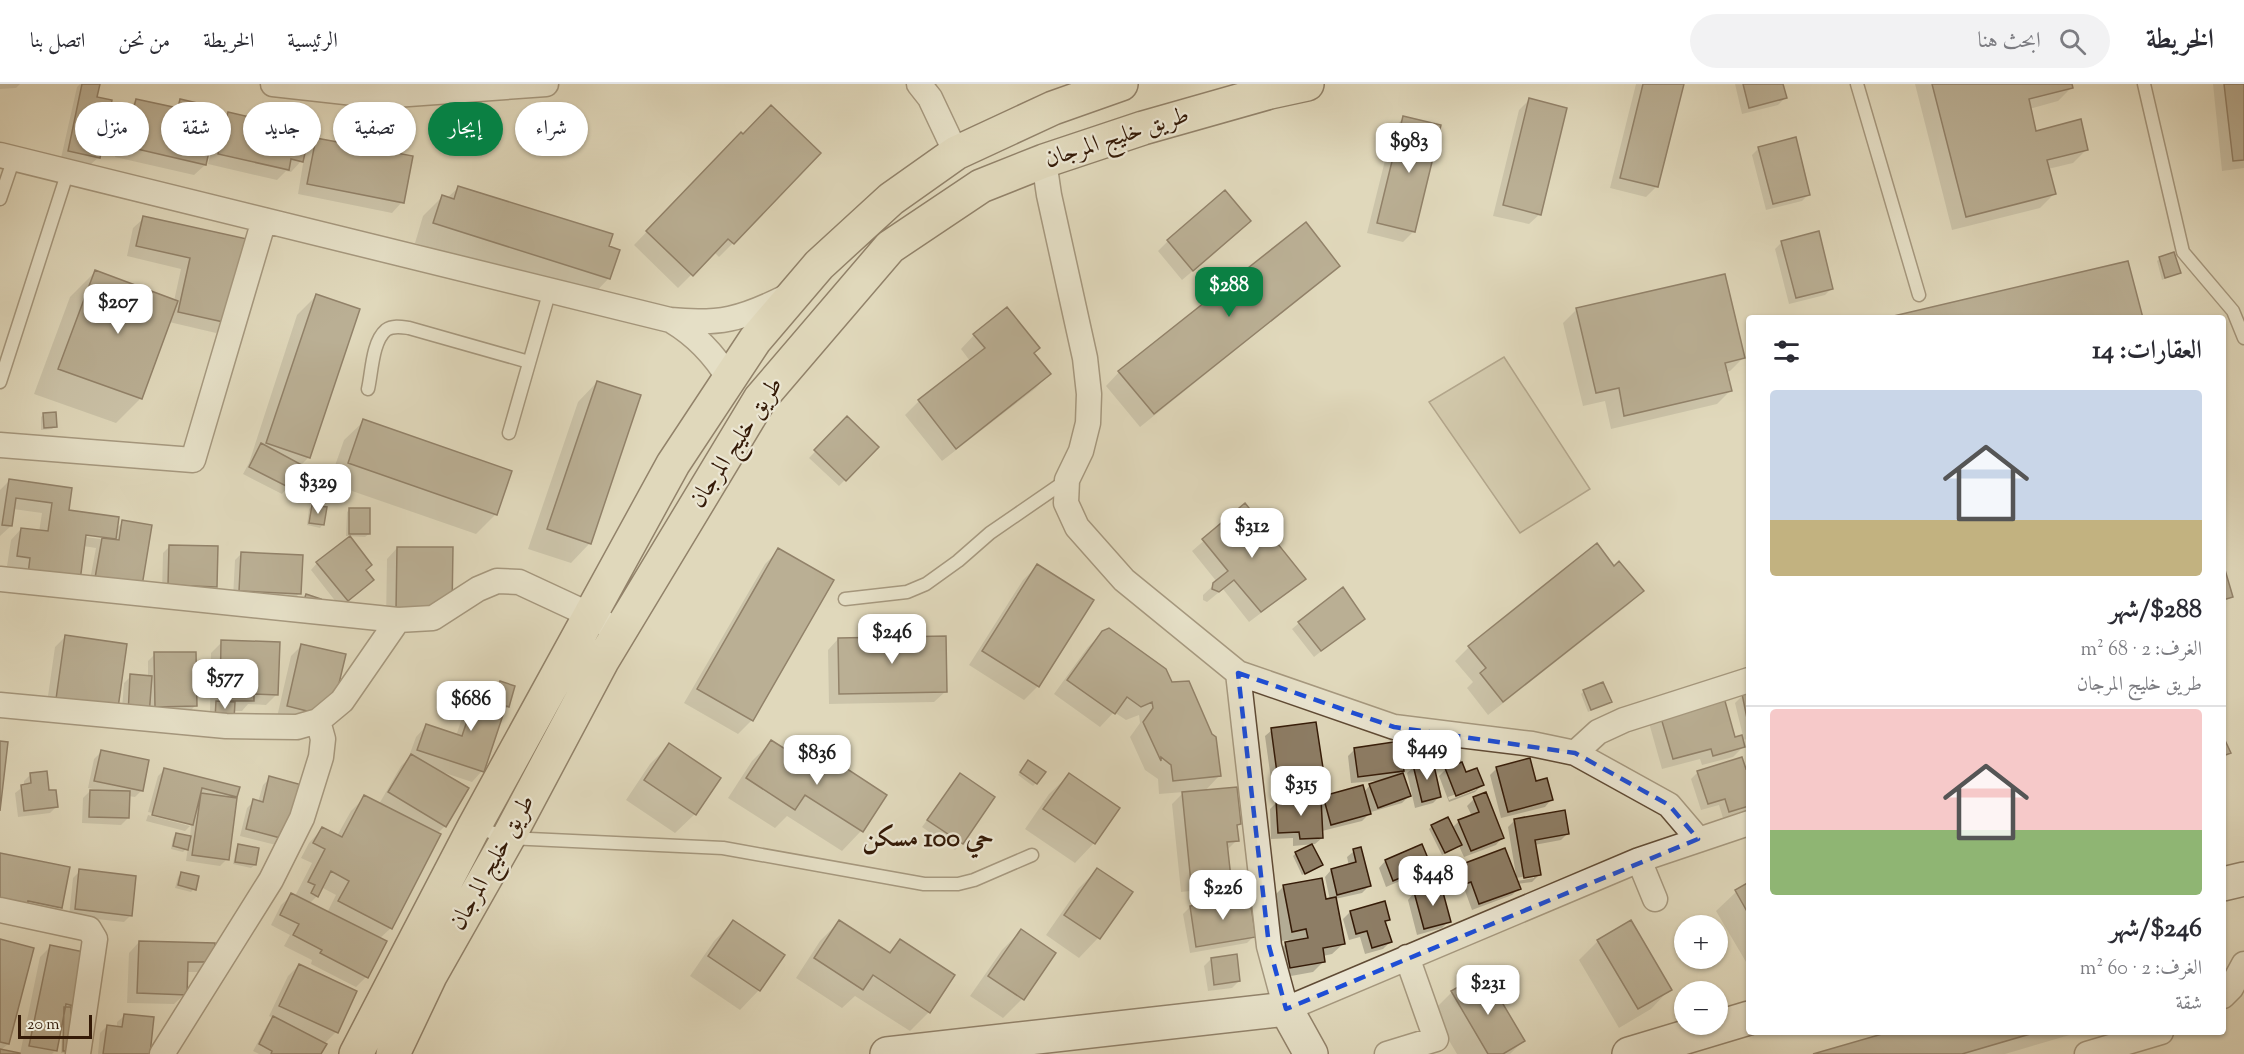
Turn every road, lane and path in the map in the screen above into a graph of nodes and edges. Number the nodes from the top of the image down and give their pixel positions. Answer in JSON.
{"nodes":[{"id":1,"x":273,"y":84,"type":"edge"},
{"id":2,"x":546,"y":84,"type":"edge"},
{"id":3,"x":919,"y":84,"type":"edge"},
{"id":4,"x":1121,"y":84,"type":"edge"},
{"id":5,"x":1307,"y":84,"type":"edge"},
{"id":6,"x":1857,"y":84,"type":"edge"},
{"id":7,"x":2144,"y":84,"type":"edge"},
{"id":8,"x":1268,"y":88,"type":"edge"},
{"id":9,"x":956,"y":153,"type":"junction"},
{"id":10,"x":7,"y":157,"type":"edge"},
{"id":11,"x":1044,"y":161,"type":"junction"},
{"id":12,"x":68,"y":171,"type":"junction"},
{"id":13,"x":0,"y":198,"type":"edge"},
{"id":14,"x":264,"y":220,"type":"junction"},
{"id":15,"x":550,"y":290,"type":"junction"},
{"id":16,"x":795,"y":292,"type":"junction"},
{"id":17,"x":1919,"y":295,"type":"dead end"},
{"id":18,"x":826,"y":319,"type":"junction"},
{"id":19,"x":670,"y":320,"type":"junction"},
{"id":20,"x":2244,"y":338,"type":"edge"},
{"id":21,"x":529,"y":362,"type":"junction"},
{"id":22,"x":729,"y":379,"type":"junction"},
{"id":23,"x":0,"y":382,"type":"edge"},
{"id":24,"x":368,"y":389,"type":"dead end"},
{"id":25,"x":508,"y":433,"type":"dead end"},
{"id":26,"x":0,"y":445,"type":"edge"},
{"id":27,"x":1066,"y":480,"type":"junction"},
{"id":28,"x":0,"y":579,"type":"edge"},
{"id":29,"x":845,"y":599,"type":"dead end"},
{"id":30,"x":590,"y":615,"type":"junction"},
{"id":31,"x":398,"y":620,"type":"junction"},
{"id":32,"x":620,"y":632,"type":"junction"},
{"id":33,"x":1238,"y":673,"type":"junction"},
{"id":34,"x":1746,"y":681,"type":"edge"},
{"id":35,"x":0,"y":705,"type":"edge"},
{"id":36,"x":318,"y":721,"type":"junction"},
{"id":37,"x":1575,"y":753,"type":"junction"},
{"id":38,"x":1746,"y":824,"type":"edge"},
{"id":39,"x":474,"y":827,"type":"junction"},
{"id":40,"x":507,"y":838,"type":"junction"},
{"id":41,"x":1698,"y":838,"type":"junction"},
{"id":42,"x":1032,"y":855,"type":"dead end"},
{"id":43,"x":1640,"y":860,"type":"junction"},
{"id":44,"x":2244,"y":879,"type":"edge"},
{"id":45,"x":2226,"y":883,"type":"edge"},
{"id":46,"x":1655,"y":899,"type":"dead end"},
{"id":47,"x":0,"y":910,"type":"edge"},
{"id":48,"x":1407,"y":957,"type":"junction"},
{"id":49,"x":2244,"y":964,"type":"edge"},
{"id":50,"x":2226,"y":993,"type":"edge"},
{"id":51,"x":1286,"y":1009,"type":"junction"},
{"id":52,"x":1746,"y":1019,"type":"edge"},
{"id":53,"x":2151,"y":1035,"type":"edge"},
{"id":54,"x":78,"y":1054,"type":"edge"},
{"id":55,"x":162,"y":1054,"type":"edge"},
{"id":56,"x":356,"y":1054,"type":"edge"},
{"id":57,"x":393,"y":1054,"type":"edge"},
{"id":58,"x":887,"y":1054,"type":"edge"},
{"id":59,"x":1311,"y":1054,"type":"edge"},
{"id":60,"x":1387,"y":1054,"type":"edge"},
{"id":61,"x":1629,"y":1054,"type":"edge"},
{"id":62,"x":2087,"y":1054,"type":"edge"}],
"edges":[{"from":1,"to":2,"type":"street"},
{"from":3,"to":9,"type":"street"},
{"from":4,"to":9,"type":"main road","name":"طريق خليج المرجان"},
{"from":5,"to":8,"type":"main road","name":"طريق خليج المرجان"},
{"from":6,"to":17,"type":"lane"},
{"from":7,"to":20,"type":"lane"},
{"from":8,"to":11,"type":"main road","name":"طريق خليج المرجان"},
{"from":9,"to":16,"type":"main road","name":"طريق خليج المرجان"},
{"from":10,"to":12,"type":"street"},
{"from":10,"to":13,"type":"lane"},
{"from":11,"to":18,"type":"main road","name":"طريق خليج المرجان"},
{"from":11,"to":27,"type":"street"},
{"from":12,"to":14,"type":"street"},
{"from":12,"to":23,"type":"lane"},
{"from":14,"to":15,"type":"street"},
{"from":14,"to":26,"type":"street"},
{"from":15,"to":19,"type":"street"},
{"from":15,"to":21,"type":"lane"},
{"from":16,"to":18,"type":"main road"},
{"from":16,"to":19,"type":"street"},
{"from":16,"to":22,"type":"main road","name":"طريق خليج المرجان"},
{"from":18,"to":32,"type":"main road","name":"طريق خليج المرجان"},
{"from":19,"to":22,"type":"street"},
{"from":21,"to":24,"type":"lane"},
{"from":21,"to":25,"type":"lane"},
{"from":22,"to":30,"type":"main road","name":"طريق خليج المرجان"},
{"from":27,"to":29,"type":"lane"},
{"from":27,"to":33,"type":"street"},
{"from":28,"to":31,"type":"street"},
{"from":30,"to":31,"type":"street"},
{"from":30,"to":32,"type":"street"},
{"from":30,"to":39,"type":"main road","name":"طريق خليج المرجان"},
{"from":31,"to":36,"type":"street"},
{"from":32,"to":40,"type":"main road","name":"طريق خليج المرجان"},
{"from":33,"to":37,"type":"street"},
{"from":33,"to":51,"type":"street"},
{"from":34,"to":37,"type":"street"},
{"from":35,"to":36,"type":"street"},
{"from":36,"to":55,"type":"street"},
{"from":37,"to":41,"type":"street"},
{"from":38,"to":41,"type":"street"},
{"from":39,"to":40,"type":"lane"},
{"from":39,"to":56,"type":"main road","name":"طريق خليج المرجان"},
{"from":40,"to":42,"type":"lane"},
{"from":40,"to":57,"type":"main road","name":"طريق خليج المرجان"},
{"from":41,"to":43,"type":"street"},
{"from":43,"to":46,"type":"street"},
{"from":43,"to":48,"type":"street"},
{"from":44,"to":45,"type":"street"},
{"from":47,"to":54,"type":"street"},
{"from":48,"to":51,"type":"street"},
{"from":48,"to":60,"type":"street"},
{"from":49,"to":50,"type":"street"},
{"from":51,"to":58,"type":"street"},
{"from":51,"to":59,"type":"street"},
{"from":52,"to":61,"type":"street"},
{"from":53,"to":62,"type":"street"}]}
